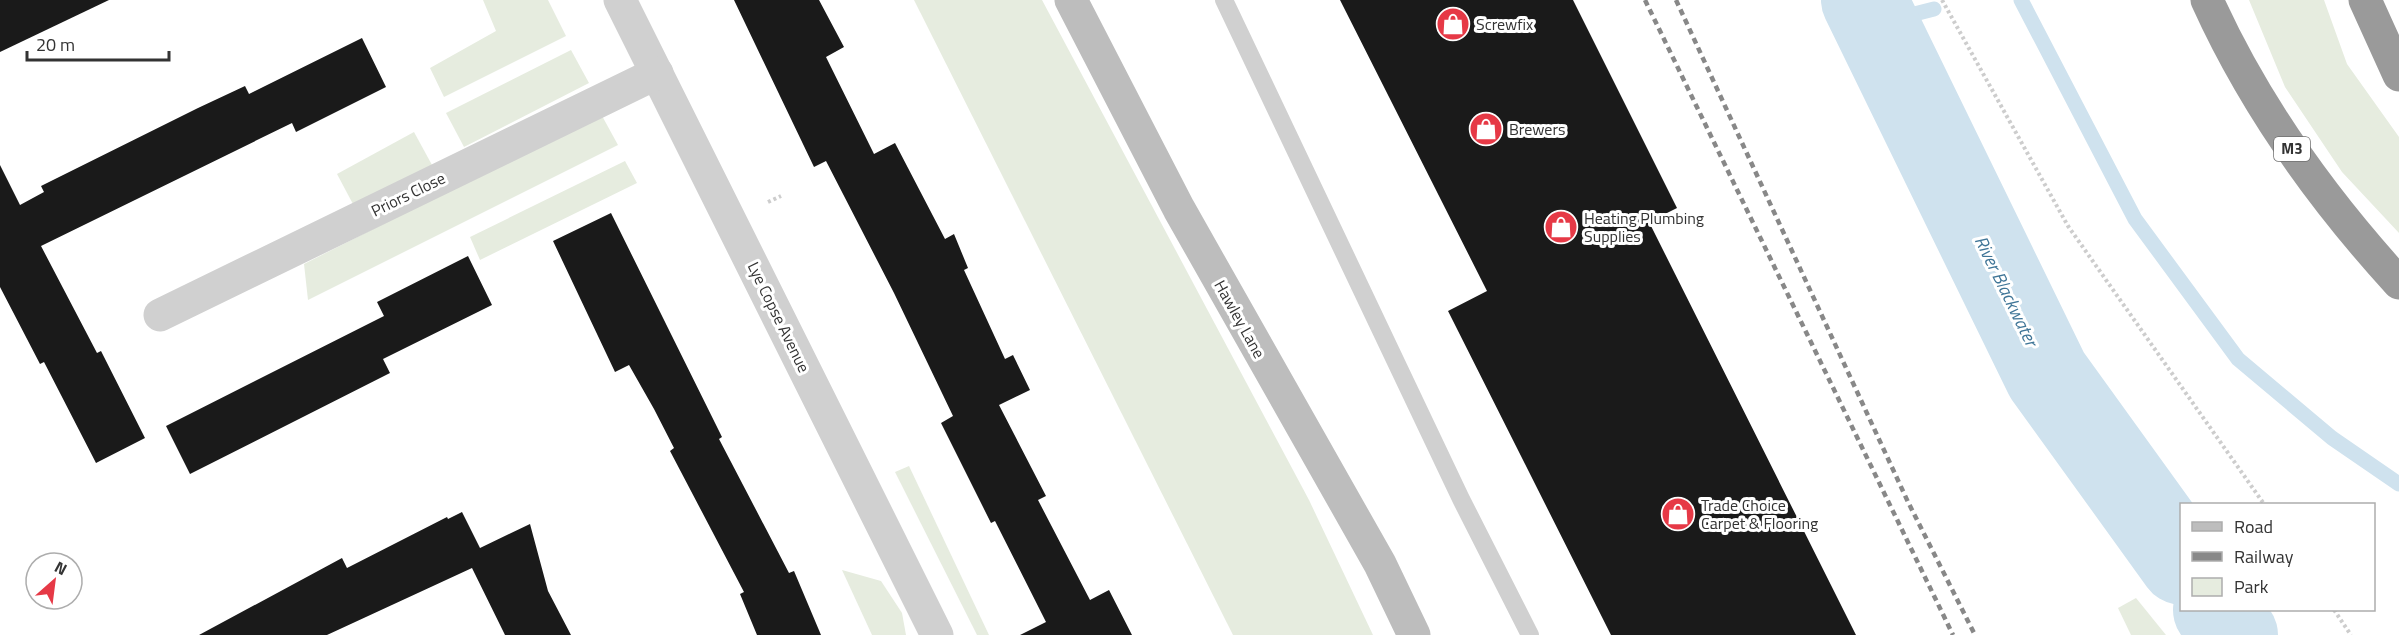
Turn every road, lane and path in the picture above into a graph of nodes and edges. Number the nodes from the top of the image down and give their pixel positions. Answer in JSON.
{"nodes":[{"id":1,"x":620,"y":0,"type":"edge"},
{"id":2,"x":1071,"y":0,"type":"edge"},
{"id":3,"x":1224,"y":0,"type":"edge"},
{"id":4,"x":1942,"y":0,"type":"edge"},
{"id":5,"x":2207,"y":0,"type":"edge"},
{"id":6,"x":2365,"y":0,"type":"edge"},
{"id":7,"x":657,"y":73,"type":"junction"},
{"id":8,"x":2399,"y":75,"type":"edge"},
{"id":9,"x":2399,"y":283,"type":"edge"},
{"id":10,"x":160,"y":315,"type":"dead end"},
{"id":11,"x":2263,"y":503,"type":"edge"},
{"id":12,"x":2335,"y":611,"type":"edge"},
{"id":13,"x":937,"y":635,"type":"edge"},
{"id":14,"x":1414,"y":635,"type":"edge"},
{"id":15,"x":1530,"y":635,"type":"edge"},
{"id":16,"x":2351,"y":635,"type":"edge"}],
"edges":[{"from":1,"to":7,"type":"street","name":"Lye Copse Avenue"},
{"from":2,"to":14,"type":"main road","name":"Hawley Lane"},
{"from":3,"to":15,"type":"lane"},
{"from":4,"to":11,"type":"path"},
{"from":5,"to":9,"type":"highway","number":"M3"},
{"from":6,"to":8,"type":"highway"},
{"from":7,"to":10,"type":"street","name":"Priors Close"},
{"from":7,"to":13,"type":"street","name":"Lye Copse Avenue"},
{"from":12,"to":16,"type":"path"}]}
